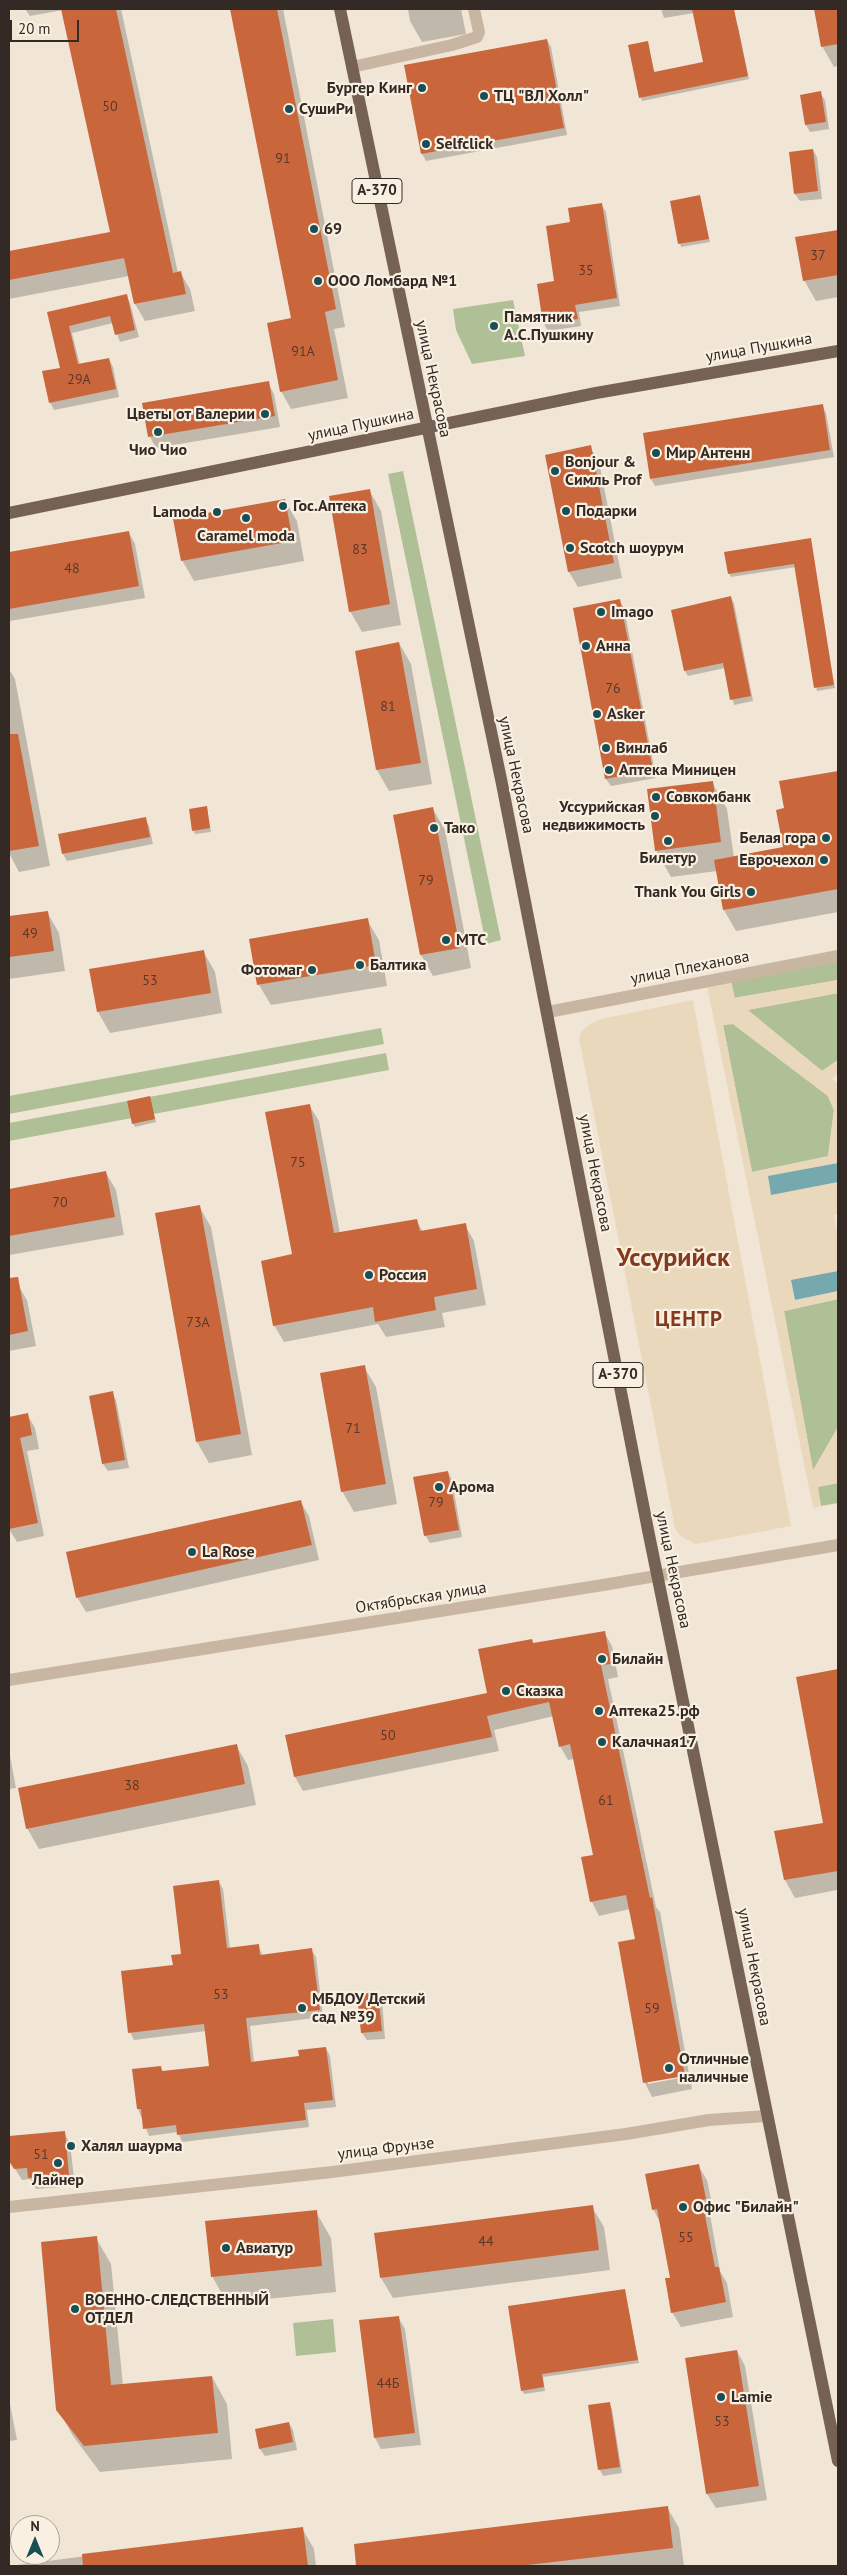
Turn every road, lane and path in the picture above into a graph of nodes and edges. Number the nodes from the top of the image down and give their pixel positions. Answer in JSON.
{"nodes":[{"id":1,"x":340,"y":9,"type":"edge"},
{"id":2,"x":474,"y":9,"type":"edge"},
{"id":3,"x":352,"y":67,"type":"junction"},
{"id":4,"x":838,"y":351,"type":"edge"},
{"id":5,"x":427,"y":428,"type":"junction"},
{"id":6,"x":9,"y":513,"type":"edge"},
{"id":7,"x":838,"y":956,"type":"edge"},
{"id":8,"x":548,"y":1012,"type":"junction"},
{"id":9,"x":838,"y":1544,"type":"edge"},
{"id":10,"x":658,"y":1576,"type":"junction"},
{"id":11,"x":9,"y":1680,"type":"edge"},
{"id":12,"x":766,"y":2116,"type":"junction"},
{"id":13,"x":9,"y":2207,"type":"edge"},
{"id":14,"x":838,"y":2461,"type":"edge"}],
"edges":[{"from":1,"to":3,"type":"main road","name":"улица Некрасова","number":"А-370"},
{"from":2,"to":3,"type":"street"},
{"from":3,"to":5,"type":"main road","name":"улица Некрасова","number":"А-370"},
{"from":4,"to":5,"type":"main road","name":"улица Пушкина"},
{"from":5,"to":6,"type":"main road","name":"улица Пушкина"},
{"from":5,"to":8,"type":"main road","name":"улица Некрасова","number":"А-370"},
{"from":7,"to":8,"type":"street","name":"улица Плеханова"},
{"from":8,"to":10,"type":"main road","name":"улица Некрасова","number":"А-370"},
{"from":9,"to":10,"type":"street","name":"Октябрьская улица"},
{"from":10,"to":11,"type":"street","name":"Октябрьская улица"},
{"from":10,"to":12,"type":"main road","name":"улица Некрасова","number":"А-370"},
{"from":12,"to":13,"type":"street","name":"улица Фрунзе"},
{"from":12,"to":14,"type":"main road","name":"улица Некрасова","number":"А-370"}]}
